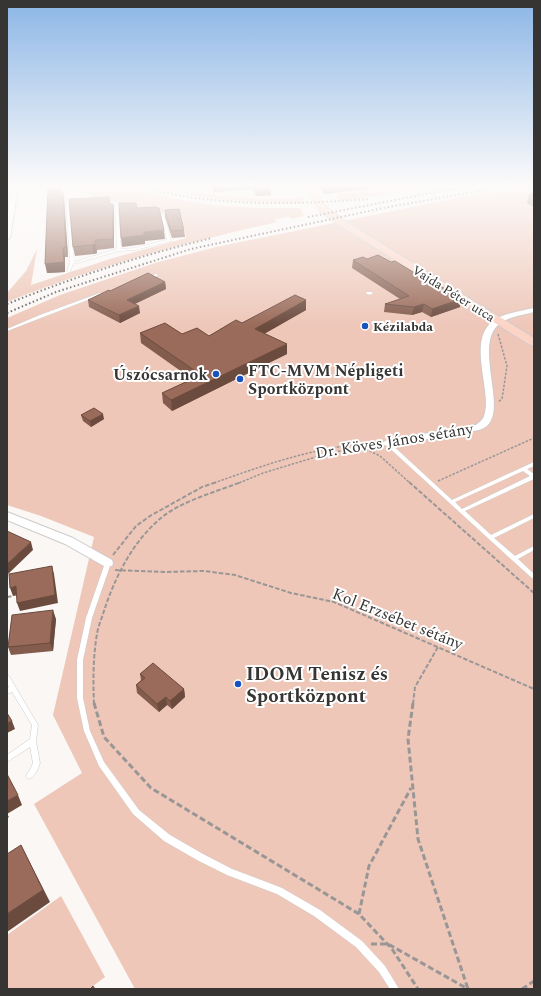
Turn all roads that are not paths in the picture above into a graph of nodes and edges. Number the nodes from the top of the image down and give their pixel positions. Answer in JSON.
{"nodes":[{"id":1,"x":70,"y":232,"type":"edge"},
{"id":2,"x":118,"y":232,"type":"edge"},
{"id":3,"x":167,"y":232,"type":"edge"},
{"id":4,"x":356,"y":232,"type":"edge"},
{"id":5,"x":119,"y":250,"type":"junction"},
{"id":6,"x":72,"y":263,"type":"junction"},
{"id":7,"x":69,"y":271,"type":"dead end"},
{"id":8,"x":156,"y":275,"type":"edge"},
{"id":9,"x":142,"y":280,"type":"edge"},
{"id":10,"x":105,"y":293,"type":"edge"},
{"id":11,"x":534,"y":310,"type":"edge"},
{"id":12,"x":495,"y":324,"type":"junction"},
{"id":13,"x":7,"y":330,"type":"edge"},
{"id":14,"x":534,"y":343,"type":"edge"},
{"id":15,"x":387,"y":443,"type":"joint"},
{"id":16,"x":534,"y":464,"type":"edge"},
{"id":17,"x":524,"y":469,"type":"junction"},
{"id":18,"x":534,"y":476,"type":"edge"},
{"id":19,"x":452,"y":502,"type":"junction"},
{"id":20,"x":462,"y":511,"type":"junction"},
{"id":21,"x":7,"y":516,"type":"edge"},
{"id":22,"x":534,"y":516,"type":"edge"},
{"id":23,"x":491,"y":536,"type":"junction"},
{"id":24,"x":534,"y":548,"type":"edge"},
{"id":25,"x":514,"y":559,"type":"junction"},
{"id":26,"x":107,"y":565,"type":"joint"},
{"id":27,"x":534,"y":577,"type":"edge"},
{"id":28,"x":7,"y":678,"type":"edge"},
{"id":29,"x":10,"y":690,"type":"edge"},
{"id":30,"x":33,"y":741,"type":"junction"},
{"id":31,"x":7,"y":759,"type":"edge"},
{"id":32,"x":29,"y":776,"type":"dead end"},
{"id":33,"x":395,"y":989,"type":"edge"}],
"edges":[{"from":1,"to":6,"type":"lane"},
{"from":2,"to":5,"type":"lane"},
{"from":3,"to":5,"type":"lane"},
{"from":4,"to":12,"type":"street","name":"Vajda Péter utca"},
{"from":5,"to":6,"type":"lane"},
{"from":6,"to":7,"type":"lane"},
{"from":8,"to":9,"type":"lane"},
{"from":10,"to":13,"type":"lane"},
{"from":11,"to":12,"type":"street"},
{"from":12,"to":14,"type":"street","name":"Vajda Péter utca"},
{"from":12,"to":15,"type":"street","name":"Dr. Köves János sétány"},
{"from":15,"to":19,"type":"lane"},
{"from":16,"to":17,"type":"lane"},
{"from":17,"to":18,"type":"lane"},
{"from":17,"to":19,"type":"lane"},
{"from":18,"to":20,"type":"lane"},
{"from":19,"to":20,"type":"lane"},
{"from":20,"to":23,"type":"lane"},
{"from":21,"to":26,"type":"street"},
{"from":22,"to":23,"type":"lane"},
{"from":23,"to":25,"type":"lane"},
{"from":24,"to":25,"type":"lane"},
{"from":25,"to":27,"type":"lane"},
{"from":26,"to":33,"type":"lane"},
{"from":28,"to":29,"type":"lane"},
{"from":29,"to":30,"type":"lane"},
{"from":30,"to":31,"type":"lane"},
{"from":30,"to":32,"type":"lane"}]}
